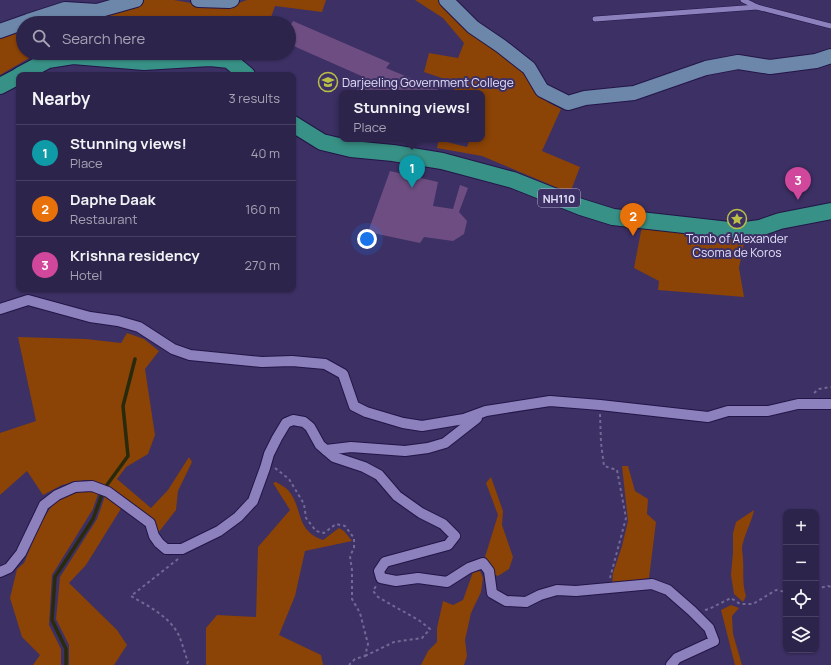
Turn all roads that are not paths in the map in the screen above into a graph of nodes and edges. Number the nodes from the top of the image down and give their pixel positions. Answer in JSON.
{"nodes":[{"id":1,"x":136,"y":0,"type":"edge"},
{"id":2,"x":198,"y":0,"type":"edge"},
{"id":3,"x":232,"y":0,"type":"edge"},
{"id":4,"x":446,"y":0,"type":"edge"},
{"id":5,"x":743,"y":0,"type":"edge"},
{"id":6,"x":758,"y":7,"type":"junction"},
{"id":7,"x":41,"y":16,"type":"edge"},
{"id":8,"x":595,"y":19,"type":"dead end"},
{"id":9,"x":16,"y":25,"type":"edge"},
{"id":10,"x":831,"y":26,"type":"edge"},
{"id":11,"x":0,"y":31,"type":"edge"},
{"id":12,"x":831,"y":56,"type":"edge"},
{"id":13,"x":48,"y":60,"type":"edge"},
{"id":14,"x":120,"y":60,"type":"edge"},
{"id":15,"x":177,"y":60,"type":"edge"},
{"id":16,"x":229,"y":60,"type":"edge"},
{"id":17,"x":26,"y":72,"type":"edge"},
{"id":18,"x":244,"y":72,"type":"edge"},
{"id":19,"x":16,"y":77,"type":"edge"},
{"id":20,"x":1,"y":85,"type":"edge"},
{"id":21,"x":296,"y":126,"type":"edge"},
{"id":22,"x":831,"y":212,"type":"edge"},
{"id":23,"x":0,"y":309,"type":"edge"},
{"id":24,"x":831,"y":404,"type":"edge"},
{"id":25,"x":486,"y":411,"type":"junction"},
{"id":26,"x":326,"y":450,"type":"junction"},
{"id":27,"x":0,"y":572,"type":"edge"},
{"id":28,"x":671,"y":665,"type":"edge"}],
"edges":[{"from":1,"to":7,"type":"main road"},
{"from":2,"to":3,"type":"main road"},
{"from":4,"to":12,"type":"main road"},
{"from":5,"to":6,"type":"lane"},
{"from":6,"to":8,"type":"lane"},
{"from":6,"to":10,"type":"lane"},
{"from":9,"to":11,"type":"main road"},
{"from":13,"to":17,"type":"highway"},
{"from":14,"to":15,"type":"highway"},
{"from":16,"to":18,"type":"highway"},
{"from":19,"to":20,"type":"highway"},
{"from":21,"to":22,"type":"highway","number":"NH110"},
{"from":23,"to":25,"type":"street"},
{"from":24,"to":25,"type":"street"},
{"from":25,"to":26,"type":"street"},
{"from":26,"to":27,"type":"street"},
{"from":26,"to":28,"type":"street"}]}
